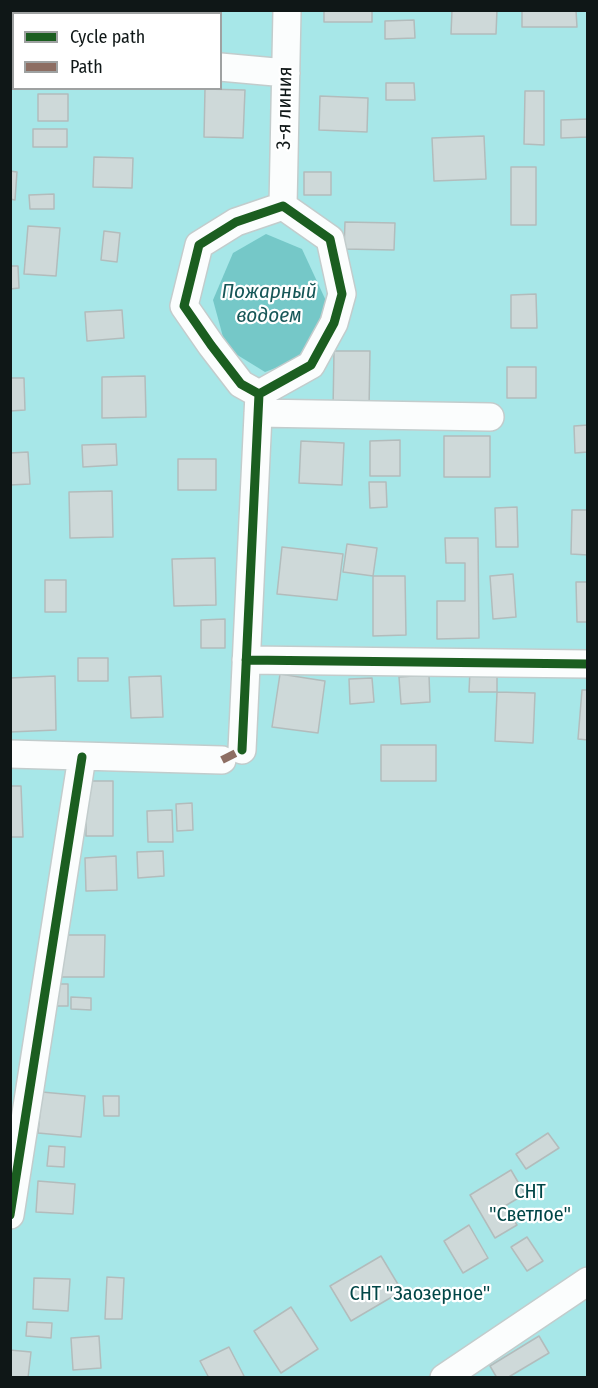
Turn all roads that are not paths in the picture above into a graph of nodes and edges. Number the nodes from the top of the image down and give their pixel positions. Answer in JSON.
{"nodes":[{"id":1,"x":287,"y":10,"type":"edge"},
{"id":2,"x":222,"y":67,"type":"edge"},
{"id":3,"x":286,"y":72,"type":"junction"},
{"id":4,"x":283,"y":206,"type":"junction"},
{"id":5,"x":258,"y":403,"type":"junction"},
{"id":6,"x":490,"y":417,"type":"dead end"},
{"id":7,"x":246,"y":660,"type":"junction"},
{"id":8,"x":588,"y":664,"type":"edge"},
{"id":9,"x":10,"y":754,"type":"edge"},
{"id":10,"x":82,"y":757,"type":"junction"},
{"id":11,"x":10,"y":1215,"type":"edge"},
{"id":12,"x":586,"y":1286,"type":"edge"},
{"id":13,"x":444,"y":1377,"type":"edge"}],
"edges":[{"from":1,"to":3,"type":"street","name":"3-я линия"},
{"from":2,"to":3,"type":"street"},
{"from":3,"to":4,"type":"street","name":"3-я линия"},
{"from":4,"to":5,"type":"street"},
{"from":4,"to":5,"type":"street"},
{"from":5,"to":6,"type":"street"},
{"from":5,"to":7,"type":"street"},
{"from":7,"to":8,"type":"street"},
{"from":7,"to":10,"type":"street"},
{"from":9,"to":10,"type":"street"},
{"from":10,"to":11,"type":"street"},
{"from":12,"to":13,"type":"street"}]}
